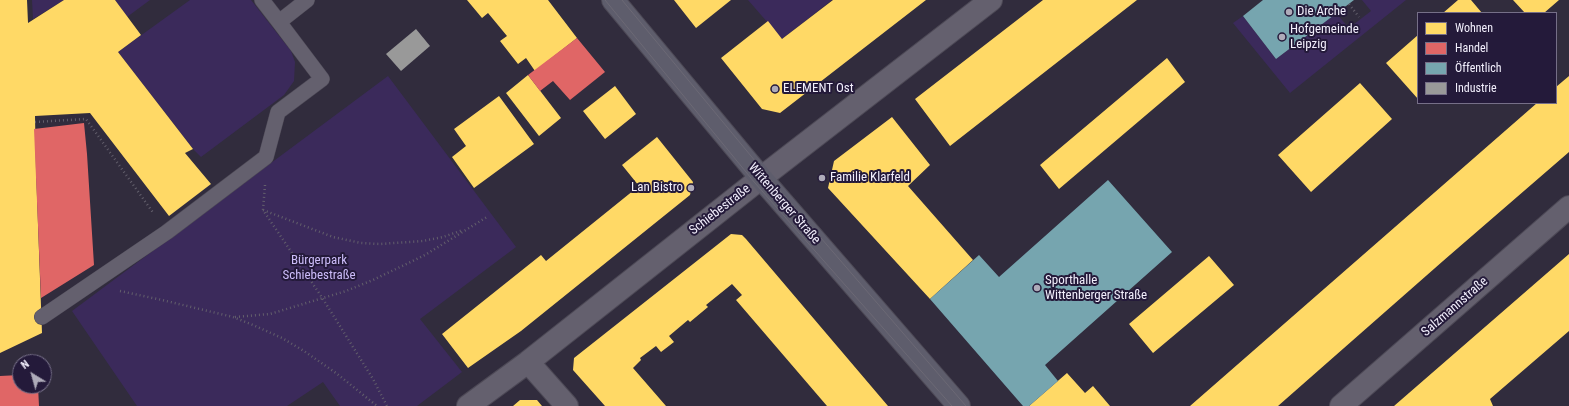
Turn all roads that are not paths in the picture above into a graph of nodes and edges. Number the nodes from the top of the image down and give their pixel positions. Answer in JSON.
{"nodes":[{"id":1,"x":262,"y":0,"type":"edge"},
{"id":2,"x":307,"y":0,"type":"edge"},
{"id":3,"x":614,"y":0,"type":"edge"},
{"id":4,"x":992,"y":0,"type":"edge"},
{"id":5,"x":279,"y":22,"type":"junction"},
{"id":6,"x":761,"y":178,"type":"junction"},
{"id":7,"x":1569,"y":207,"type":"edge"},
{"id":8,"x":42,"y":318,"type":"dead end"},
{"id":9,"x":528,"y":362,"type":"junction"},
{"id":10,"x":468,"y":406,"type":"edge"},
{"id":11,"x":567,"y":406,"type":"edge"},
{"id":12,"x":959,"y":406,"type":"edge"},
{"id":13,"x":1341,"y":406,"type":"edge"}],
"edges":[{"from":1,"to":5,"type":"lane"},
{"from":2,"to":5,"type":"lane"},
{"from":3,"to":6,"type":"main road","name":"Wittenberger Straße"},
{"from":4,"to":6,"type":"street","name":"Schiebestraße"},
{"from":5,"to":8,"type":"lane"},
{"from":6,"to":9,"type":"street","name":"Schiebestraße"},
{"from":6,"to":12,"type":"main road","name":"Wittenberger Straße"},
{"from":7,"to":13,"type":"street","name":"Salzmannstraße"},
{"from":9,"to":10,"type":"street","name":"Schiebestraße"},
{"from":9,"to":11,"type":"street"}]}
